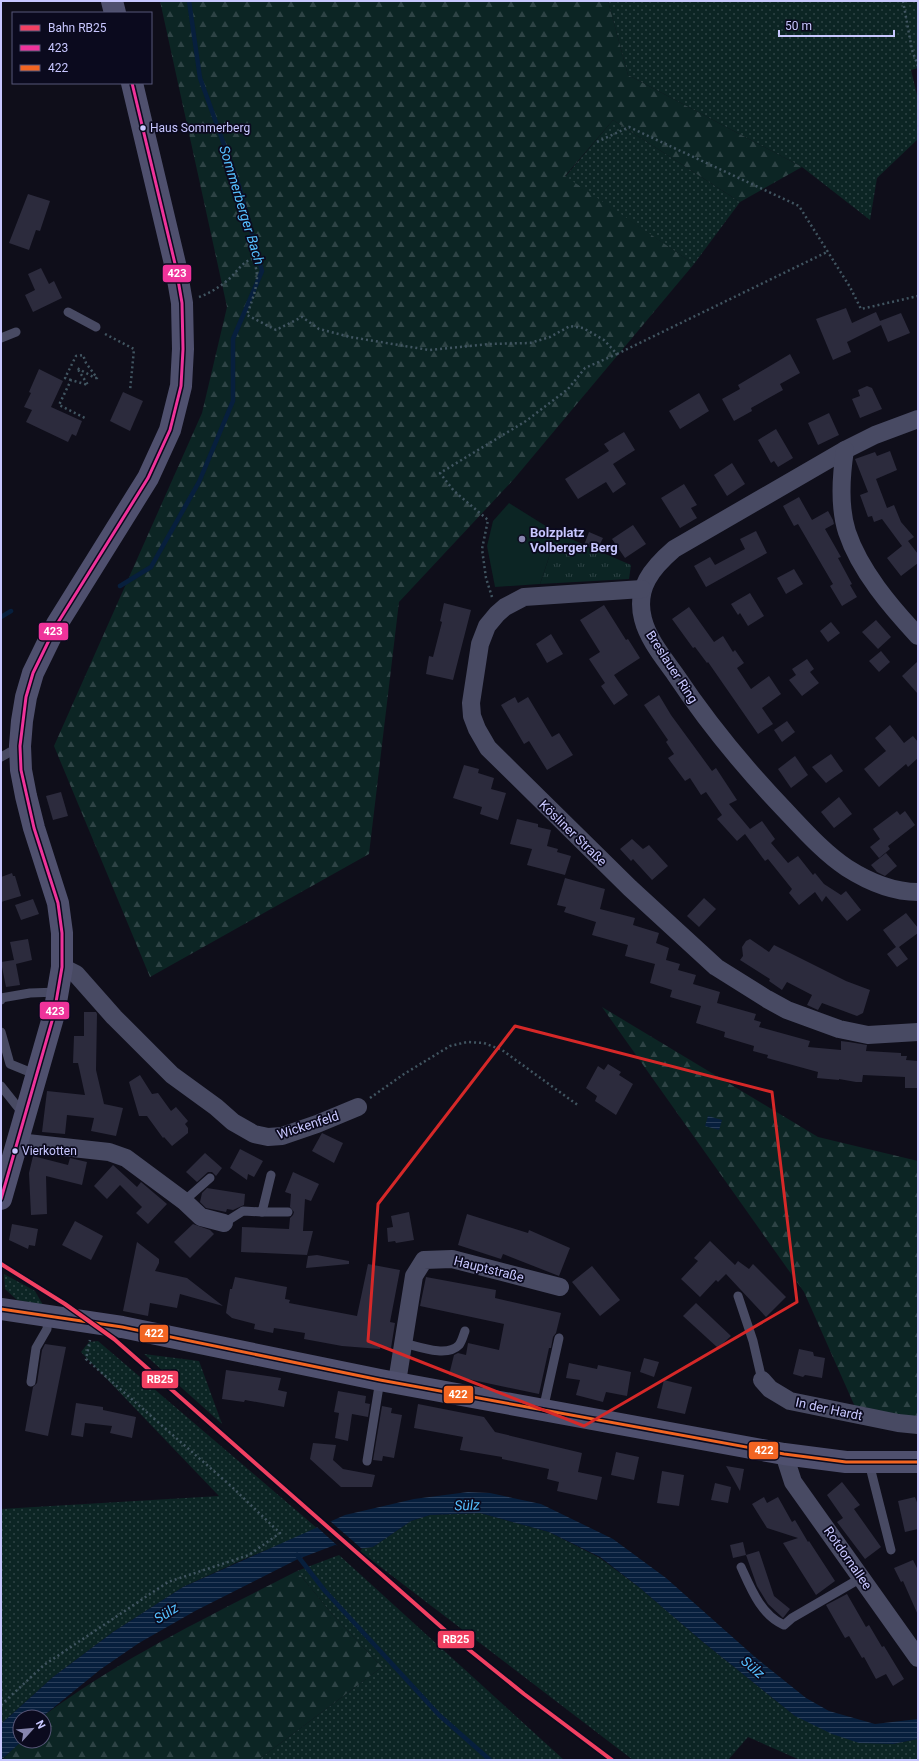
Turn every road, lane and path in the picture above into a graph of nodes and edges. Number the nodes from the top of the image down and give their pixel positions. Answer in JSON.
{"nodes":[{"id":1,"x":112,"y":1,"type":"edge"},
{"id":2,"x":902,"y":1,"type":"edge"},
{"id":3,"x":115,"y":12,"type":"edge"},
{"id":4,"x":918,"y":66,"type":"edge"},
{"id":5,"x":132,"y":84,"type":"edge"},
{"id":6,"x":597,"y":142,"type":"dead end"},
{"id":7,"x":827,"y":252,"type":"junction"},
{"id":8,"x":918,"y":296,"type":"edge"},
{"id":9,"x":182,"y":303,"type":"junction"},
{"id":10,"x":68,"y":312,"type":"dead end"},
{"id":11,"x":99,"y":329,"type":"joint"},
{"id":12,"x":16,"y":332,"type":"dead end"},
{"id":13,"x":1,"y":338,"type":"edge"},
{"id":14,"x":617,"y":354,"type":"junction"},
{"id":15,"x":71,"y":380,"type":"junction"},
{"id":16,"x":130,"y":391,"type":"dead end"},
{"id":17,"x":87,"y":419,"type":"dead end"},
{"id":18,"x":918,"y":419,"type":"edge"},
{"id":19,"x":845,"y":450,"type":"junction"},
{"id":20,"x":642,"y":589,"type":"junction"},
{"id":21,"x":497,"y":614,"type":"junction"},
{"id":22,"x":918,"y":636,"type":"edge"},
{"id":23,"x":20,"y":746,"type":"junction"},
{"id":24,"x":1,"y":757,"type":"edge"},
{"id":25,"x":918,"y":892,"type":"edge"},
{"id":26,"x":62,"y":967,"type":"junction"},
{"id":27,"x":59,"y":992,"type":"junction"},
{"id":28,"x":1,"y":1000,"type":"edge"},
{"id":29,"x":1,"y":1032,"type":"edge"},
{"id":30,"x":918,"y":1032,"type":"edge"},
{"id":31,"x":37,"y":1075,"type":"junction"},
{"id":32,"x":1,"y":1086,"type":"edge"},
{"id":33,"x":579,"y":1106,"type":"dead end"},
{"id":34,"x":358,"y":1107,"type":"joint"},
{"id":35,"x":25,"y":1117,"type":"junction"},
{"id":36,"x":11,"y":1149,"type":"edge"},
{"id":37,"x":271,"y":1175,"type":"dead end"},
{"id":38,"x":210,"y":1178,"type":"dead end"},
{"id":39,"x":1,"y":1199,"type":"edge"},
{"id":40,"x":184,"y":1201,"type":"junction"},
{"id":41,"x":262,"y":1212,"type":"junction"},
{"id":42,"x":288,"y":1212,"type":"dead end"},
{"id":43,"x":224,"y":1223,"type":"joint"},
{"id":44,"x":560,"y":1288,"type":"dead end"},
{"id":45,"x":738,"y":1296,"type":"dead end"},
{"id":46,"x":1,"y":1309,"type":"edge"},
{"id":47,"x":48,"y":1316,"type":"junction"},
{"id":48,"x":465,"y":1331,"type":"dead end"},
{"id":49,"x":90,"y":1338,"type":"dead end"},
{"id":50,"x":559,"y":1338,"type":"dead end"},
{"id":51,"x":403,"y":1343,"type":"junction"},
{"id":52,"x":762,"y":1380,"type":"joint"},
{"id":53,"x":388,"y":1381,"type":"junction"},
{"id":54,"x":31,"y":1382,"type":"dead end"},
{"id":55,"x":543,"y":1410,"type":"junction"},
{"id":56,"x":918,"y":1425,"type":"edge"},
{"id":57,"x":784,"y":1454,"type":"junction"},
{"id":58,"x":367,"y":1460,"type":"dead end"},
{"id":59,"x":918,"y":1462,"type":"edge"},
{"id":60,"x":869,"y":1463,"type":"junction"},
{"id":61,"x":891,"y":1550,"type":"dead end"},
{"id":62,"x":741,"y":1567,"type":"dead end"},
{"id":63,"x":861,"y":1578,"type":"junction"},
{"id":64,"x":918,"y":1658,"type":"edge"},
{"id":65,"x":1,"y":1705,"type":"edge"}],
"edges":[{"from":1,"to":3,"type":"street"},
{"from":2,"to":4,"type":"path"},
{"from":5,"to":9,"type":"street"},
{"from":6,"to":7,"type":"path"},
{"from":7,"to":8,"type":"path"},
{"from":7,"to":14,"type":"path"},
{"from":9,"to":14,"type":"path"},
{"from":9,"to":23,"type":"street"},
{"from":10,"to":11,"type":"lane"},
{"from":11,"to":16,"type":"path"},
{"from":12,"to":13,"type":"lane"},
{"from":14,"to":21,"type":"path"},
{"from":15,"to":15,"type":"path"},
{"from":15,"to":17,"type":"path"},
{"from":18,"to":19,"type":"street"},
{"from":19,"to":20,"type":"street"},
{"from":19,"to":22,"type":"street"},
{"from":20,"to":21,"type":"street","name":"Kösliner Straße"},
{"from":20,"to":25,"type":"street","name":"Breslauer Ring"},
{"from":21,"to":30,"type":"street","name":"Kösliner Straße"},
{"from":23,"to":24,"type":"lane"},
{"from":23,"to":26,"type":"street"},
{"from":26,"to":27,"type":"street"},
{"from":26,"to":34,"type":"street","name":"Wickenfeld"},
{"from":27,"to":28,"type":"lane"},
{"from":27,"to":31,"type":"street"},
{"from":29,"to":31,"type":"lane"},
{"from":31,"to":35,"type":"street"},
{"from":32,"to":35,"type":"lane"},
{"from":33,"to":34,"type":"path"},
{"from":35,"to":36,"type":"street"},
{"from":36,"to":39,"type":"street"},
{"from":36,"to":40,"type":"street"},
{"from":37,"to":41,"type":"lane"},
{"from":38,"to":40,"type":"lane"},
{"from":40,"to":43,"type":"street"},
{"from":41,"to":42,"type":"lane"},
{"from":41,"to":43,"type":"lane"},
{"from":44,"to":51,"type":"street","name":"Hauptstraße"},
{"from":45,"to":52,"type":"lane","name":"In der Hardt"},
{"from":46,"to":47,"type":"street"},
{"from":47,"to":53,"type":"street"},
{"from":47,"to":54,"type":"lane"},
{"from":48,"to":51,"type":"lane"},
{"from":49,"to":65,"type":"path"},
{"from":50,"to":55,"type":"lane"},
{"from":51,"to":53,"type":"street","name":"Hauptstraße"},
{"from":52,"to":56,"type":"street","name":"In der Hardt"},
{"from":53,"to":55,"type":"street"},
{"from":53,"to":58,"type":"lane"},
{"from":55,"to":57,"type":"street"},
{"from":57,"to":60,"type":"street"},
{"from":57,"to":63,"type":"street","name":"Rotdornallee"},
{"from":59,"to":60,"type":"street"},
{"from":60,"to":61,"type":"lane"},
{"from":62,"to":63,"type":"lane"},
{"from":63,"to":64,"type":"street","name":"Rotdornallee"}]}
